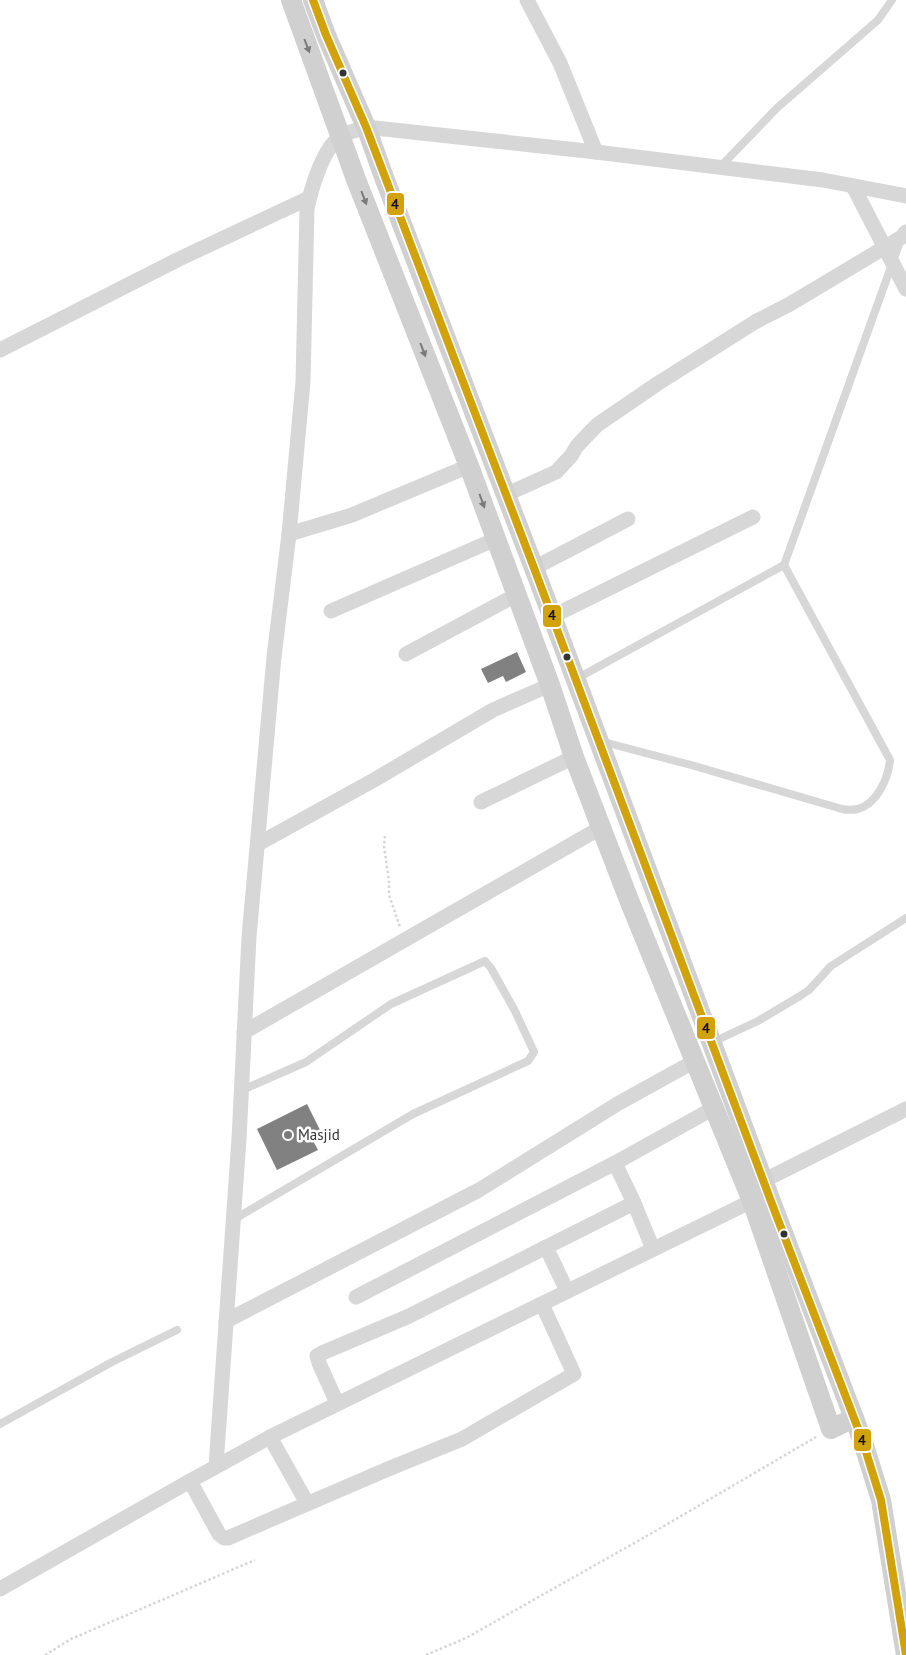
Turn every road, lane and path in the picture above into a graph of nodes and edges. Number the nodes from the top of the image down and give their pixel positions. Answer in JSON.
{"nodes":[{"id":1,"x":291,"y":0,"type":"edge"},
{"id":2,"x":313,"y":0,"type":"edge"},
{"id":3,"x":528,"y":0,"type":"edge"},
{"id":4,"x":892,"y":0,"type":"edge"},
{"id":5,"x":366,"y":127,"type":"junction"},
{"id":6,"x":340,"y":136,"type":"junction"},
{"id":7,"x":596,"y":152,"type":"junction"},
{"id":8,"x":720,"y":168,"type":"junction"},
{"id":9,"x":853,"y":186,"type":"junction"},
{"id":10,"x":906,"y":196,"type":"edge"},
{"id":11,"x":309,"y":198,"type":"junction"},
{"id":12,"x":904,"y":235,"type":"edge"},
{"id":13,"x":884,"y":248,"type":"junction"},
{"id":14,"x":892,"y":263,"type":"junction"},
{"id":15,"x":906,"y":290,"type":"edge"},
{"id":16,"x":0,"y":350,"type":"edge"},
{"id":17,"x":469,"y":466,"type":"junction"},
{"id":18,"x":505,"y":495,"type":"junction"},
{"id":19,"x":752,"y":517,"type":"dead end"},
{"id":20,"x":628,"y":519,"type":"dead end"},
{"id":21,"x":289,"y":534,"type":"junction"},
{"id":22,"x":496,"y":539,"type":"junction"},
{"id":23,"x":784,"y":565,"type":"junction"},
{"id":24,"x":534,"y":568,"type":"junction"},
{"id":25,"x":516,"y":595,"type":"junction"},
{"id":26,"x":331,"y":611,"type":"dead end"},
{"id":27,"x":551,"y":617,"type":"junction"},
{"id":28,"x":406,"y":654,"type":"dead end"},
{"id":29,"x":574,"y":680,"type":"junction"},
{"id":30,"x":550,"y":686,"type":"junction"},
{"id":31,"x":597,"y":741,"type":"junction"},
{"id":32,"x":574,"y":757,"type":"junction"},
{"id":33,"x":480,"y":802,"type":"dead end"},
{"id":34,"x":602,"y":826,"type":"junction"},
{"id":35,"x":384,"y":836,"type":"dead end"},
{"id":36,"x":258,"y":844,"type":"junction"},
{"id":37,"x":906,"y":918,"type":"edge"},
{"id":38,"x":404,"y":940,"type":"junction"},
{"id":39,"x":676,"y":950,"type":"junction"},
{"id":40,"x":653,"y":960,"type":"junction"},
{"id":41,"x":244,"y":1032,"type":"junction"},
{"id":42,"x":711,"y":1043,"type":"junction"},
{"id":43,"x":695,"y":1061,"type":"junction"},
{"id":44,"x":240,"y":1091,"type":"junction"},
{"id":45,"x":714,"y":1108,"type":"junction"},
{"id":46,"x":906,"y":1109,"type":"edge"},
{"id":47,"x":615,"y":1163,"type":"junction"},
{"id":48,"x":761,"y":1192,"type":"junction"},
{"id":49,"x":634,"y":1203,"type":"junction"},
{"id":50,"x":233,"y":1220,"type":"junction"},
{"id":51,"x":546,"y":1247,"type":"junction"},
{"id":52,"x":652,"y":1250,"type":"junction"},
{"id":53,"x":567,"y":1291,"type":"junction"},
{"id":54,"x":356,"y":1296,"type":"dead end"},
{"id":55,"x":542,"y":1304,"type":"junction"},
{"id":56,"x":226,"y":1320,"type":"junction"},
{"id":57,"x":177,"y":1330,"type":"dead end"},
{"id":58,"x":338,"y":1404,"type":"junction"},
{"id":59,"x":854,"y":1418,"type":"junction"},
{"id":60,"x":0,"y":1424,"type":"edge"},
{"id":61,"x":830,"y":1429,"type":"junction"},
{"id":62,"x":270,"y":1437,"type":"junction"},
{"id":63,"x":216,"y":1466,"type":"junction"},
{"id":64,"x":190,"y":1481,"type":"junction"},
{"id":65,"x":307,"y":1503,"type":"junction"},
{"id":66,"x":255,"y":1560,"type":"dead end"},
{"id":67,"x":0,"y":1590,"type":"edge"},
{"id":68,"x":45,"y":1655,"type":"edge"},
{"id":69,"x":426,"y":1655,"type":"edge"},
{"id":70,"x":906,"y":1655,"type":"edge"}],
"edges":[{"from":1,"to":6,"type":"street","one_way":true},
{"from":2,"to":5,"type":"street"},
{"from":3,"to":7,"type":"street"},
{"from":4,"to":8,"type":"lane"},
{"from":5,"to":6,"type":"street"},
{"from":5,"to":7,"type":"street"},
{"from":5,"to":18,"type":"street"},
{"from":6,"to":11,"type":"street"},
{"from":6,"to":17,"type":"street","one_way":true},
{"from":7,"to":8,"type":"street"},
{"from":8,"to":9,"type":"street"},
{"from":9,"to":10,"type":"street"},
{"from":9,"to":13,"type":"street"},
{"from":11,"to":16,"type":"street"},
{"from":11,"to":21,"type":"street"},
{"from":12,"to":13,"type":"street"},
{"from":12,"to":14,"type":"lane"},
{"from":13,"to":14,"type":"street"},
{"from":13,"to":18,"type":"street"},
{"from":14,"to":15,"type":"street"},
{"from":14,"to":23,"type":"lane"},
{"from":17,"to":21,"type":"street"},
{"from":17,"to":22,"type":"street","one_way":true},
{"from":18,"to":24,"type":"street"},
{"from":19,"to":27,"type":"street"},
{"from":20,"to":24,"type":"street"},
{"from":21,"to":36,"type":"street"},
{"from":22,"to":25,"type":"street"},
{"from":22,"to":26,"type":"street"},
{"from":23,"to":29,"type":"lane"},
{"from":23,"to":31,"type":"lane"},
{"from":24,"to":27,"type":"street"},
{"from":25,"to":28,"type":"street"},
{"from":25,"to":30,"type":"street"},
{"from":27,"to":29,"type":"street"},
{"from":29,"to":31,"type":"street"},
{"from":30,"to":32,"type":"street"},
{"from":30,"to":36,"type":"street"},
{"from":31,"to":39,"type":"street"},
{"from":32,"to":33,"type":"street"},
{"from":32,"to":34,"type":"street"},
{"from":34,"to":38,"type":"street"},
{"from":34,"to":40,"type":"street"},
{"from":35,"to":38,"type":"path"},
{"from":36,"to":41,"type":"street"},
{"from":37,"to":42,"type":"lane"},
{"from":38,"to":41,"type":"street"},
{"from":39,"to":40,"type":"street"},
{"from":39,"to":42,"type":"street"},
{"from":40,"to":43,"type":"street"},
{"from":41,"to":44,"type":"street"},
{"from":42,"to":48,"type":"street"},
{"from":43,"to":45,"type":"street"},
{"from":43,"to":56,"type":"street"},
{"from":44,"to":50,"type":"street"},
{"from":44,"to":50,"type":"lane"},
{"from":45,"to":47,"type":"street"},
{"from":45,"to":48,"type":"street"},
{"from":46,"to":48,"type":"street"},
{"from":47,"to":49,"type":"street"},
{"from":47,"to":54,"type":"street"},
{"from":48,"to":52,"type":"street"},
{"from":48,"to":59,"type":"street"},
{"from":48,"to":61,"type":"street"},
{"from":49,"to":51,"type":"street"},
{"from":49,"to":52,"type":"street"},
{"from":50,"to":56,"type":"street"},
{"from":51,"to":53,"type":"street"},
{"from":51,"to":58,"type":"street"},
{"from":52,"to":53,"type":"street"},
{"from":53,"to":55,"type":"street"},
{"from":55,"to":58,"type":"street"},
{"from":55,"to":65,"type":"street"},
{"from":56,"to":63,"type":"street"},
{"from":57,"to":60,"type":"lane"},
{"from":58,"to":62,"type":"street"},
{"from":59,"to":61,"type":"street"},
{"from":59,"to":70,"type":"street"},
{"from":61,"to":69,"type":"path"},
{"from":62,"to":63,"type":"street"},
{"from":62,"to":65,"type":"street"},
{"from":63,"to":64,"type":"street"},
{"from":64,"to":65,"type":"street"},
{"from":64,"to":67,"type":"street"},
{"from":66,"to":68,"type":"path"}]}
